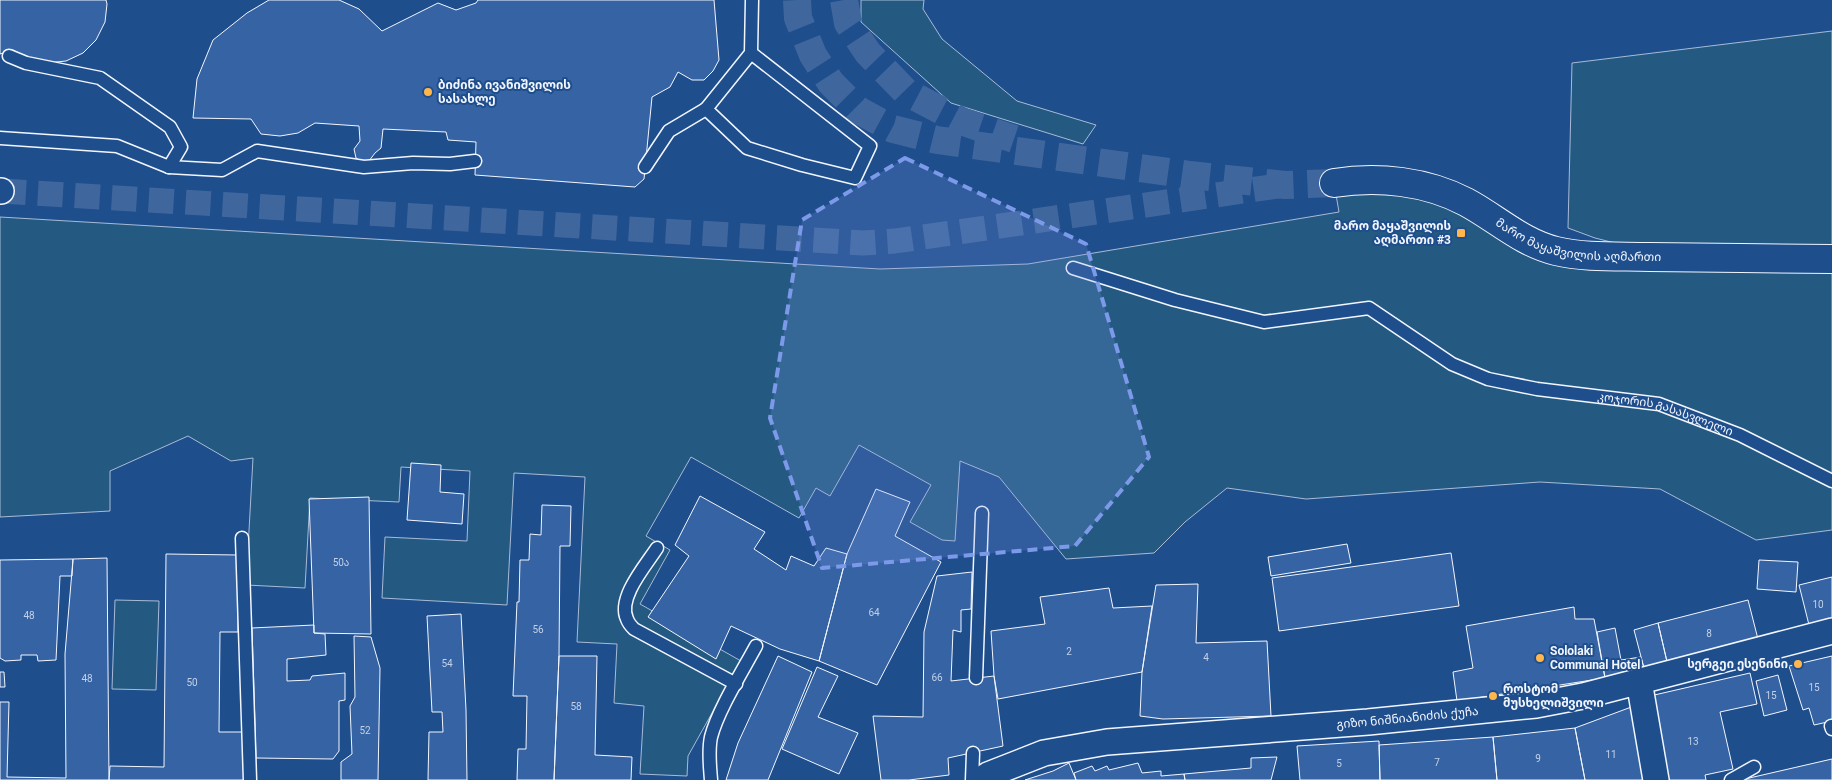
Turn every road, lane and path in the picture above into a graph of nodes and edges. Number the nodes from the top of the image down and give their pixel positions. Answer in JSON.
{"nodes":[{"id":1,"x":752,"y":0,"type":"edge"},
{"id":2,"x":752,"y":53,"type":"junction"},
{"id":3,"x":9,"y":56,"type":"dead end"},
{"id":4,"x":706,"y":109,"type":"junction"},
{"id":5,"x":0,"y":138,"type":"edge"},
{"id":6,"x":475,"y":161,"type":"dead end"},
{"id":7,"x":169,"y":167,"type":"junction"},
{"id":8,"x":645,"y":167,"type":"dead end"},
{"id":9,"x":1334,"y":182,"type":"tunnel mouth"},
{"id":10,"x":1832,"y":259,"type":"edge"},
{"id":11,"x":1073,"y":268,"type":"dead end"},
{"id":12,"x":1832,"y":481,"type":"edge"},
{"id":13,"x":982,"y":513,"type":"dead end"},
{"id":14,"x":242,"y":538,"type":"dead end"},
{"id":15,"x":656,"y":548,"type":"dead end"},
{"id":16,"x":1832,"y":631,"type":"edge"},
{"id":17,"x":756,"y":646,"type":"dead end"},
{"id":18,"x":976,"y":678,"type":"dead end"},
{"id":19,"x":1639,"y":681,"type":"junction"},
{"id":20,"x":736,"y":684,"type":"junction"},
{"id":21,"x":973,"y":752,"type":"dead end"},
{"id":22,"x":1754,"y":767,"type":"dead end"},
{"id":23,"x":250,"y":780,"type":"edge"},
{"id":24,"x":711,"y":780,"type":"edge"},
{"id":25,"x":972,"y":780,"type":"edge"},
{"id":26,"x":980,"y":780,"type":"edge"},
{"id":27,"x":1656,"y":780,"type":"edge"},
{"id":28,"x":1731,"y":780,"type":"edge"}],
"edges":[{"from":1,"to":2,"type":"lane"},
{"from":2,"to":4,"type":"lane"},
{"from":2,"to":4,"type":"lane"},
{"from":3,"to":7,"type":"lane"},
{"from":4,"to":8,"type":"lane"},
{"from":5,"to":7,"type":"lane"},
{"from":6,"to":7,"type":"lane"},
{"from":9,"to":10,"type":"main road","name":"მარო მაყაშვილის აღმართი"},
{"from":11,"to":12,"type":"lane","name":"კოჯორის გასასვლელი"},
{"from":13,"to":18,"type":"lane"},
{"from":14,"to":23,"type":"lane"},
{"from":15,"to":20,"type":"lane"},
{"from":16,"to":19,"type":"street","name":"გიზო ნიშნიანიძის ქუჩა"},
{"from":17,"to":20,"type":"lane"},
{"from":19,"to":26,"type":"street","name":"გიზო ნიშნიანიძის ქუჩა"},
{"from":19,"to":27,"type":"street"},
{"from":20,"to":24,"type":"lane"},
{"from":21,"to":25,"type":"lane"},
{"from":22,"to":28,"type":"lane"}]}
